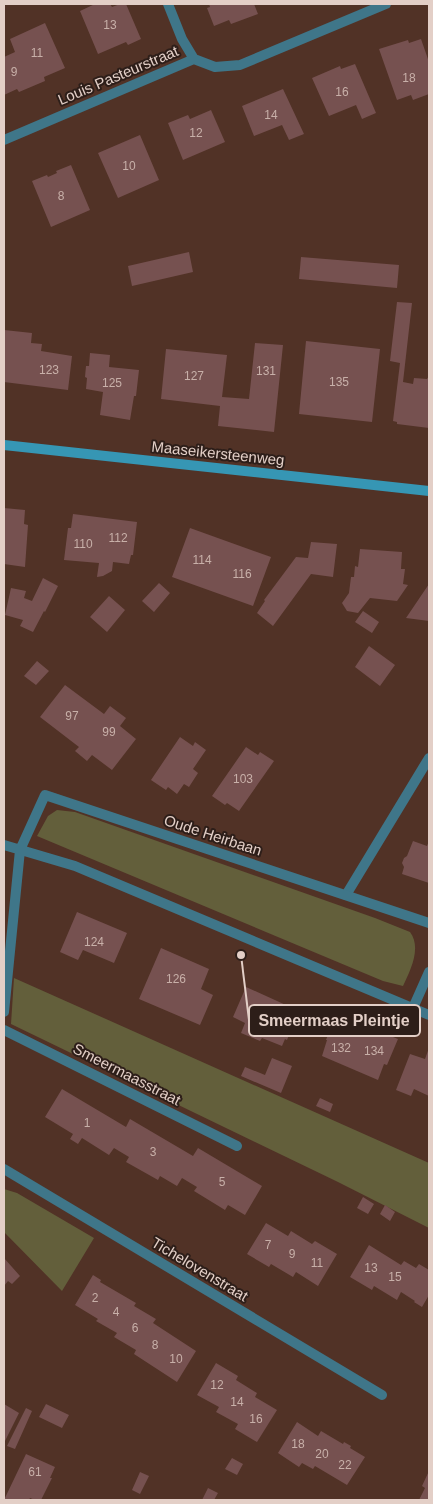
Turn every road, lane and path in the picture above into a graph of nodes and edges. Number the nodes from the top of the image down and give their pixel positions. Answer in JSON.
{"nodes":[{"id":1,"x":168,"y":4,"type":"edge"},
{"id":2,"x":386,"y":4,"type":"edge"},
{"id":3,"x":194,"y":59,"type":"junction"},
{"id":4,"x":4,"y":140,"type":"edge"},
{"id":5,"x":4,"y":445,"type":"edge"},
{"id":6,"x":429,"y":491,"type":"edge"},
{"id":7,"x":429,"y":758,"type":"edge"},
{"id":8,"x":4,"y":845,"type":"edge"},
{"id":9,"x":20,"y":850,"type":"junction"},
{"id":10,"x":346,"y":895,"type":"junction"},
{"id":11,"x":429,"y":923,"type":"edge"},
{"id":12,"x":429,"y":972,"type":"edge"},
{"id":13,"x":414,"y":1008,"type":"junction"},
{"id":14,"x":4,"y":1012,"type":"edge"},
{"id":15,"x":429,"y":1015,"type":"edge"},
{"id":16,"x":4,"y":1030,"type":"edge"},
{"id":17,"x":237,"y":1146,"type":"dead end"},
{"id":18,"x":4,"y":1169,"type":"edge"},
{"id":19,"x":382,"y":1395,"type":"dead end"}],
"edges":[{"from":1,"to":3,"type":"street"},
{"from":2,"to":3,"type":"street","name":"Louis Pasteurstraat"},
{"from":3,"to":4,"type":"street","name":"Louis Pasteurstraat"},
{"from":5,"to":6,"type":"main road","name":"Maaseikersteenweg"},
{"from":7,"to":10,"type":"street"},
{"from":8,"to":9,"type":"street"},
{"from":9,"to":10,"type":"street","name":"Oude Heirbaan"},
{"from":9,"to":13,"type":"street"},
{"from":9,"to":14,"type":"street"},
{"from":10,"to":11,"type":"street","name":"Oude Heirbaan"},
{"from":12,"to":13,"type":"street"},
{"from":13,"to":15,"type":"street"},
{"from":16,"to":17,"type":"street","name":"Smeermaasstraat"},
{"from":18,"to":19,"type":"street","name":"Tichelovenstraat"}]}
